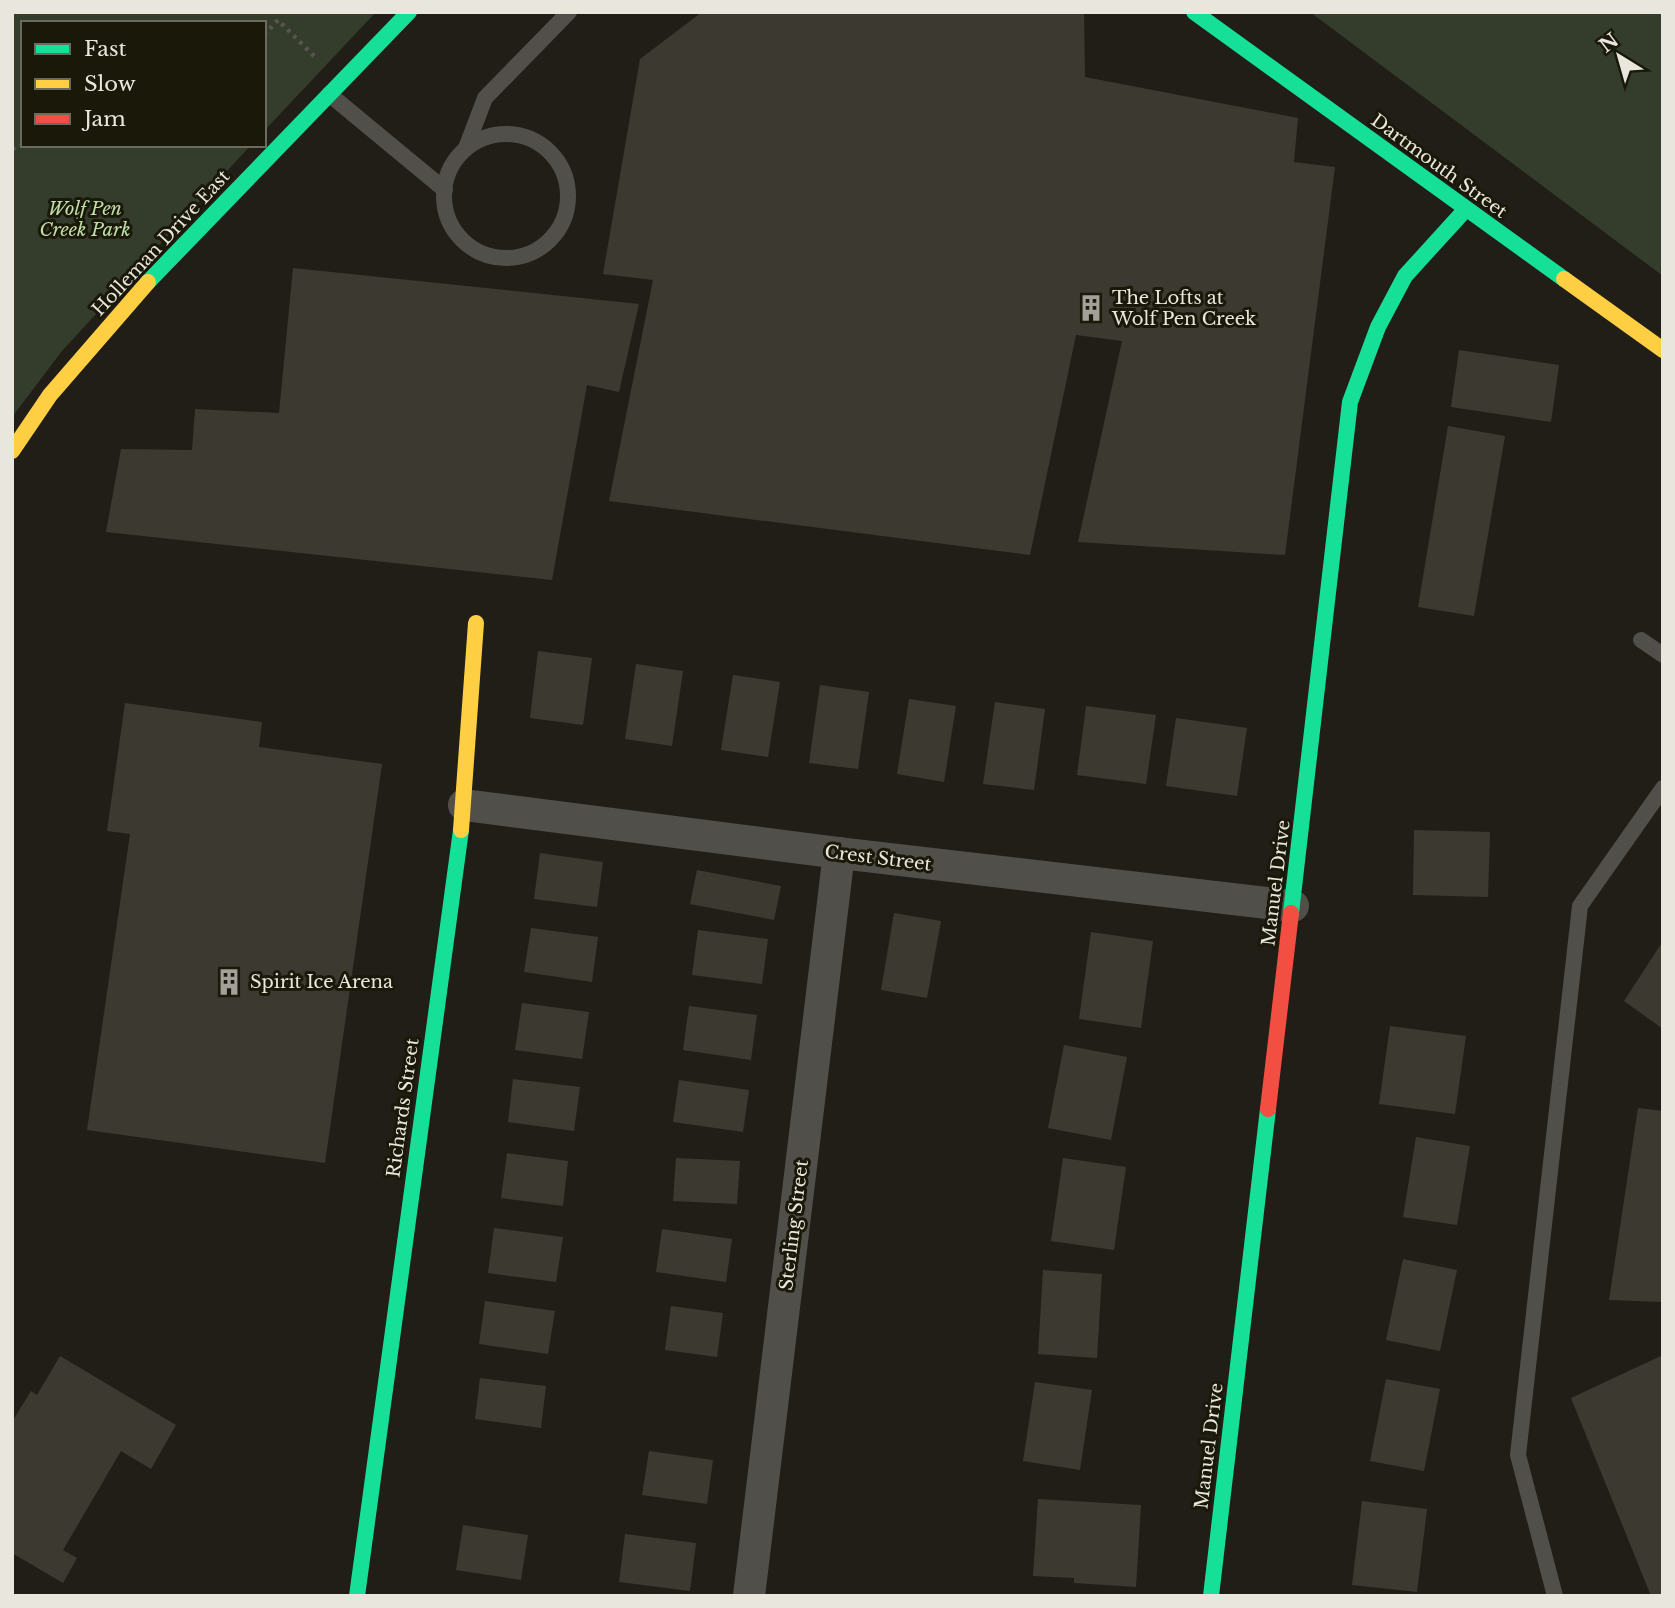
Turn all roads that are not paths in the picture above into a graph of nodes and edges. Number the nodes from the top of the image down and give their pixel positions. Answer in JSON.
{"nodes":[{"id":1,"x":409,"y":12,"type":"edge"},
{"id":2,"x":569,"y":12,"type":"edge"},
{"id":3,"x":1194,"y":12,"type":"edge"},
{"id":4,"x":329,"y":94,"type":"junction"},
{"id":5,"x":466,"y":148,"type":"junction"},
{"id":6,"x":445,"y":190,"type":"junction"},
{"id":7,"x":1466,"y":209,"type":"junction"},
{"id":8,"x":1663,"y":351,"type":"edge"},
{"id":9,"x":12,"y":451,"type":"edge"},
{"id":10,"x":476,"y":623,"type":"dead end"},
{"id":11,"x":1641,"y":640,"type":"dead end"},
{"id":12,"x":1663,"y":655,"type":"edge"},
{"id":13,"x":1663,"y":788,"type":"edge"},
{"id":14,"x":464,"y":805,"type":"junction"},
{"id":15,"x":839,"y":853,"type":"junction"},
{"id":16,"x":1293,"y":906,"type":"junction"},
{"id":17,"x":357,"y":1596,"type":"edge"},
{"id":18,"x":750,"y":1596,"type":"edge"},
{"id":19,"x":1211,"y":1596,"type":"edge"},
{"id":20,"x":1555,"y":1596,"type":"edge"}],
"edges":[{"from":1,"to":4,"type":"street","name":"Holleman Drive East"},
{"from":2,"to":5,"type":"lane"},
{"from":3,"to":7,"type":"street","name":"Dartmouth Street"},
{"from":4,"to":6,"type":"lane"},
{"from":4,"to":9,"type":"street","name":"Holleman Drive East"},
{"from":5,"to":6,"type":"lane"},
{"from":5,"to":6,"type":"lane"},
{"from":7,"to":8,"type":"street","name":"Dartmouth Street"},
{"from":7,"to":16,"type":"street","name":"Manuel Drive"},
{"from":10,"to":14,"type":"street","name":"Richards Street"},
{"from":11,"to":12,"type":"lane"},
{"from":13,"to":20,"type":"lane"},
{"from":14,"to":15,"type":"street","name":"Crest Street"},
{"from":14,"to":17,"type":"street","name":"Richards Street"},
{"from":15,"to":16,"type":"street","name":"Crest Street"},
{"from":15,"to":18,"type":"street","name":"Sterling Street"},
{"from":16,"to":19,"type":"street","name":"Manuel Drive"}]}
